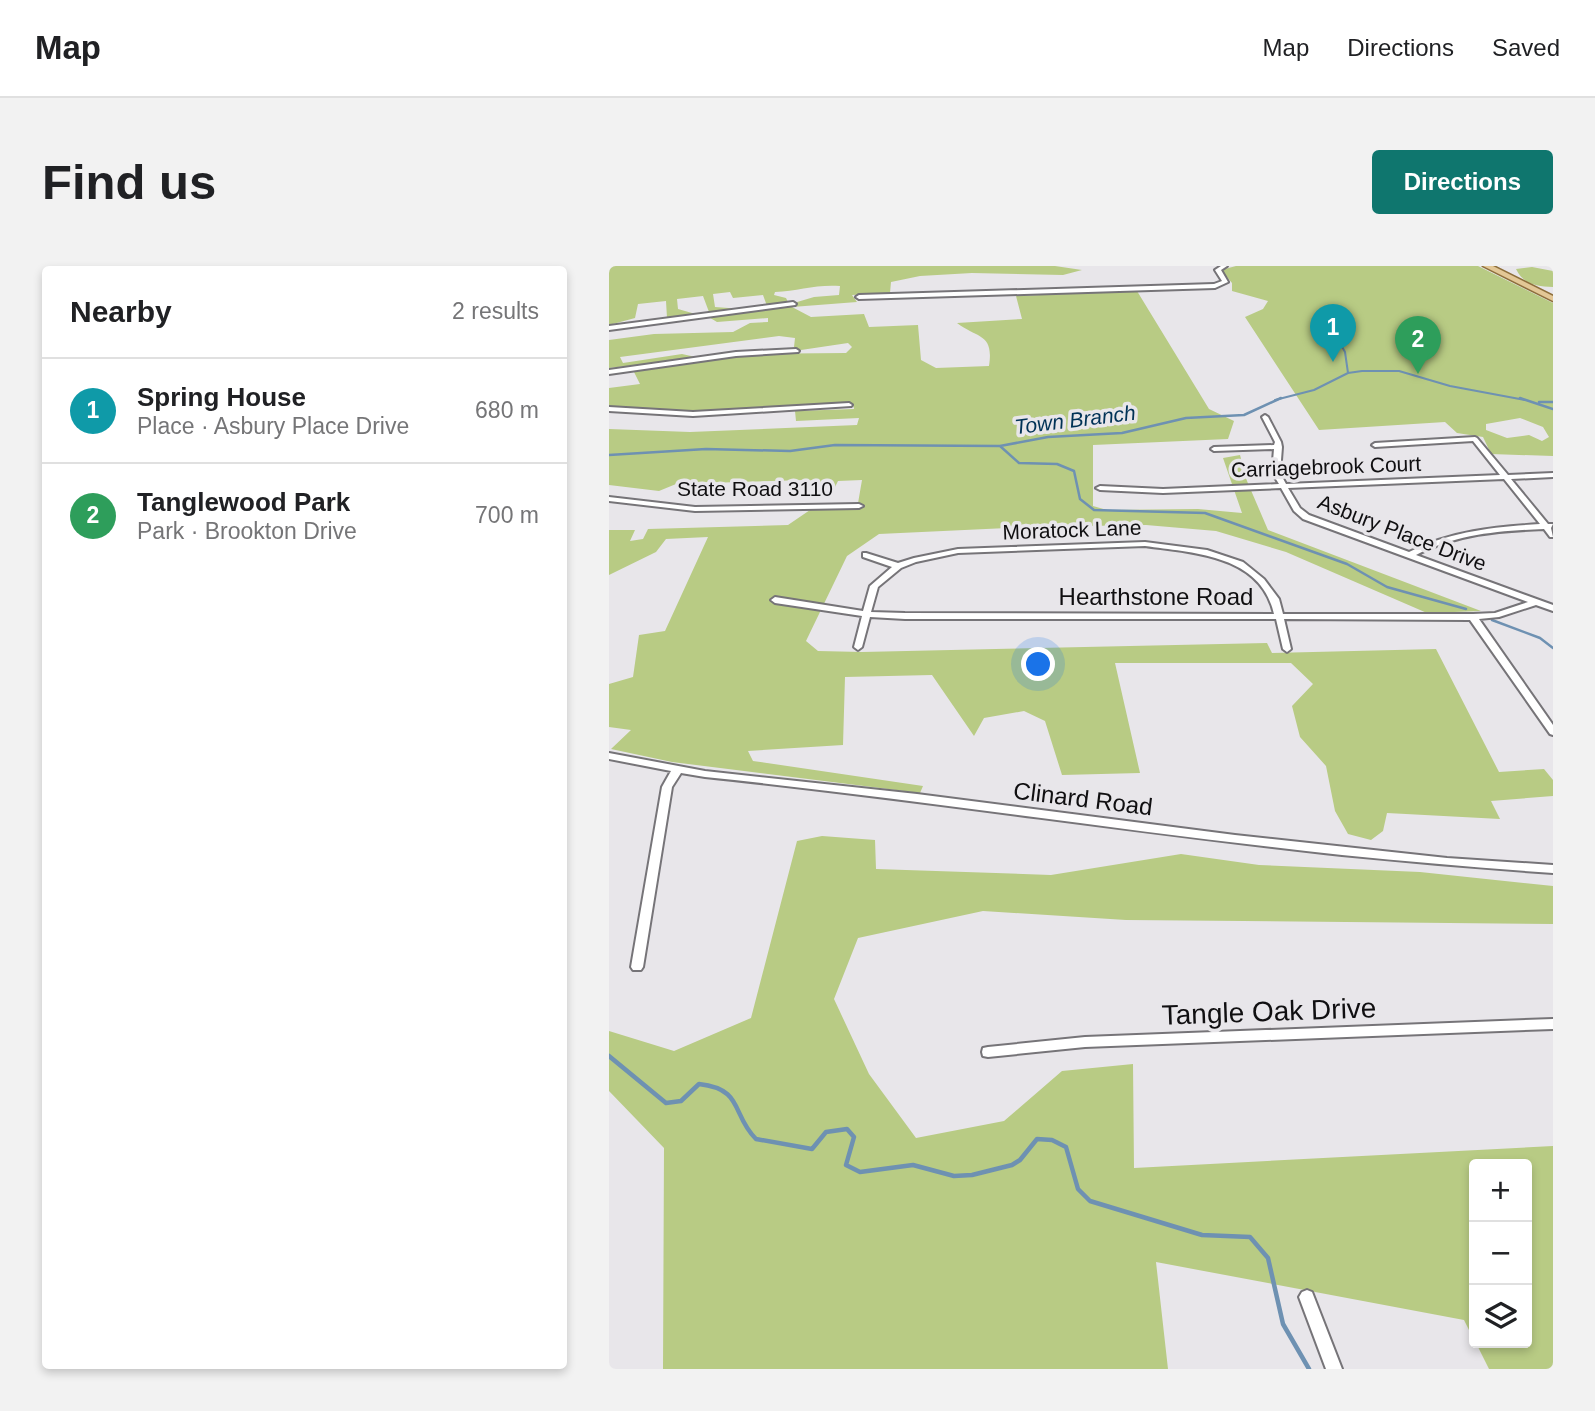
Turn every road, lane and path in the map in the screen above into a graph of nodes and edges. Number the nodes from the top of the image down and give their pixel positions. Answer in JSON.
{"nodes":[{"id":1,"x":1224,"y":266,"type":"edge"},
{"id":2,"x":1487,"y":266,"type":"edge"},
{"id":3,"x":859,"y":298,"type":"dead end"},
{"id":4,"x":1553,"y":299,"type":"edge"},
{"id":5,"x":793,"y":304,"type":"dead end"},
{"id":6,"x":609,"y":328,"type":"edge"},
{"id":7,"x":796,"y":351,"type":"dead end"},
{"id":8,"x":609,"y":372,"type":"edge"},
{"id":9,"x":849,"y":405,"type":"dead end"},
{"id":10,"x":609,"y":409,"type":"edge"},
{"id":11,"x":1265,"y":417,"type":"dead end"},
{"id":12,"x":1375,"y":445,"type":"dead end"},
{"id":13,"x":1279,"y":447,"type":"junction"},
{"id":14,"x":1214,"y":449,"type":"dead end"},
{"id":15,"x":1553,"y":475,"type":"edge"},
{"id":16,"x":1506,"y":477,"type":"junction"},
{"id":17,"x":1282,"y":486,"type":"junction"},
{"id":18,"x":1100,"y":488,"type":"dead end"},
{"id":19,"x":609,"y":499,"type":"edge"},
{"id":20,"x":859,"y":506,"type":"dead end"},
{"id":21,"x":1549,"y":526,"type":"edge"},
{"id":22,"x":1553,"y":535,"type":"edge"},
{"id":23,"x":866,"y":555,"type":"dead end"},
{"id":24,"x":1409,"y":555,"type":"junction"},
{"id":25,"x":898,"y":566,"type":"junction"},
{"id":26,"x":775,"y":600,"type":"dead end"},
{"id":27,"x":1535,"y":602,"type":"junction"},
{"id":28,"x":1553,"y":608,"type":"edge"},
{"id":29,"x":865,"y":614,"type":"junction"},
{"id":30,"x":1281,"y":617,"type":"junction"},
{"id":31,"x":1473,"y":617,"type":"junction"},
{"id":32,"x":858,"y":647,"type":"dead end"},
{"id":33,"x":1287,"y":649,"type":"dead end"},
{"id":34,"x":1553,"y":732,"type":"edge"},
{"id":35,"x":609,"y":756,"type":"edge"},
{"id":36,"x":677,"y":770,"type":"junction"},
{"id":37,"x":1553,"y":869,"type":"edge"},
{"id":38,"x":636,"y":967,"type":"dead end"},
{"id":39,"x":1553,"y":1024,"type":"edge"},
{"id":40,"x":988,"y":1052,"type":"dead end"},
{"id":41,"x":1307,"y":1297,"type":"dead end"},
{"id":42,"x":1334,"y":1369,"type":"edge"}],
"edges":[{"from":1,"to":3,"type":"street"},
{"from":2,"to":4,"type":"main road"},
{"from":5,"to":6,"type":"street"},
{"from":7,"to":8,"type":"street"},
{"from":9,"to":10,"type":"street"},
{"from":11,"to":13,"type":"street","name":"Asbury Place Drive"},
{"from":12,"to":16,"type":"street"},
{"from":13,"to":14,"type":"street"},
{"from":13,"to":17,"type":"street","name":"Asbury Place Drive"},
{"from":15,"to":16,"type":"street","name":"Carriagebrook Court"},
{"from":16,"to":17,"type":"street","name":"Carriagebrook Court"},
{"from":16,"to":21,"type":"street"},
{"from":17,"to":18,"type":"street","name":"Carriagebrook Court"},
{"from":17,"to":24,"type":"street","name":"Asbury Place Drive"},
{"from":19,"to":20,"type":"street","name":"State Road 3110"},
{"from":21,"to":22,"type":"street"},
{"from":21,"to":24,"type":"street"},
{"from":23,"to":25,"type":"street"},
{"from":24,"to":27,"type":"street","name":"Asbury Place Drive"},
{"from":25,"to":29,"type":"street","name":"Moratock Lane"},
{"from":25,"to":30,"type":"street","name":"Moratock Lane"},
{"from":26,"to":29,"type":"street","name":"Hearthstone Road"},
{"from":27,"to":28,"type":"street","name":"Asbury Place Drive"},
{"from":27,"to":31,"type":"street","name":"Hearthstone Road"},
{"from":29,"to":30,"type":"street","name":"Hearthstone Road"},
{"from":29,"to":32,"type":"street","name":"Moratock Lane"},
{"from":30,"to":31,"type":"street","name":"Hearthstone Road"},
{"from":30,"to":33,"type":"street","name":"Moratock Lane"},
{"from":31,"to":34,"type":"street"},
{"from":35,"to":36,"type":"street","name":"Clinard Road"},
{"from":36,"to":37,"type":"street","name":"Clinard Road"},
{"from":36,"to":38,"type":"street"},
{"from":39,"to":40,"type":"street","name":"Tangle Oak Drive"},
{"from":41,"to":42,"type":"street"}]}
